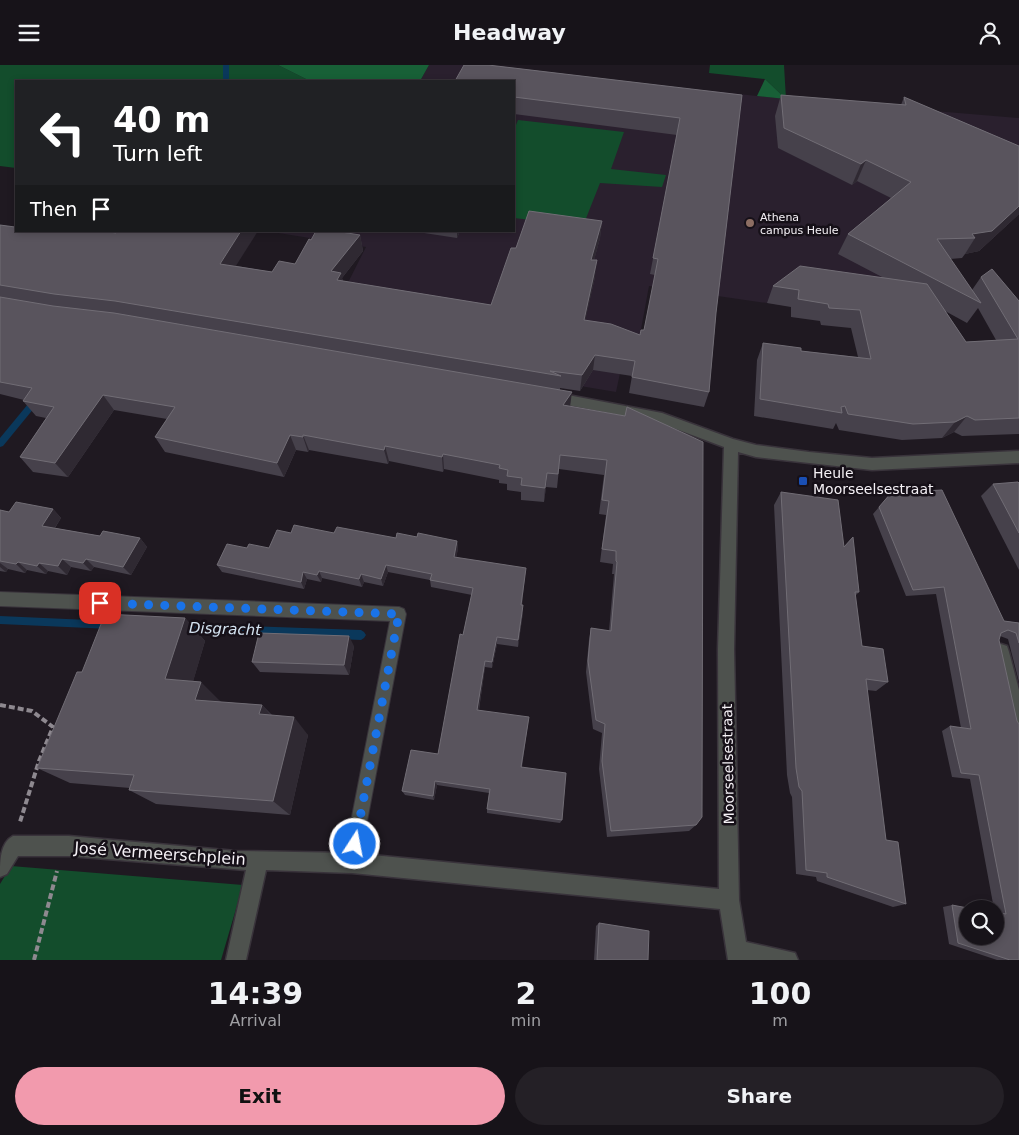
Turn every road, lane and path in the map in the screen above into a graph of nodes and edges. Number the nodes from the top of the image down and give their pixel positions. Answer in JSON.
{"nodes":[{"id":1,"x":539,"y":395,"type":"edge"},
{"id":2,"x":731,"y":444,"type":"junction"},
{"id":3,"x":1019,"y":457,"type":"edge"},
{"id":4,"x":0,"y":599,"type":"edge"},
{"id":5,"x":1000,"y":646,"type":"edge"},
{"id":6,"x":0,"y":705,"type":"edge"},
{"id":7,"x":1019,"y":726,"type":"edge"},
{"id":8,"x":12,"y":846,"type":"junction"},
{"id":9,"x":69,"y":847,"type":"junction"},
{"id":10,"x":258,"y":860,"type":"junction"},
{"id":11,"x":352,"y":863,"type":"junction"},
{"id":12,"x":0,"y":867,"type":"edge"},
{"id":13,"x":729,"y":900,"type":"junction"},
{"id":14,"x":737,"y":956,"type":"edge"},
{"id":15,"x":34,"y":960,"type":"edge"},
{"id":16,"x":236,"y":960,"type":"edge"},
{"id":17,"x":788,"y":960,"type":"edge"}],
"edges":[{"from":1,"to":2,"type":"street"},
{"from":2,"to":3,"type":"street"},
{"from":2,"to":13,"type":"street","name":"Moorseelsestraat"},
{"from":4,"to":11,"type":"lane"},
{"from":5,"to":7,"type":"street"},
{"from":6,"to":8,"type":"path"},
{"from":8,"to":9,"type":"street","name":"José Vermeerschplein"},
{"from":8,"to":12,"type":"street"},
{"from":9,"to":10,"type":"street","name":"José Vermeerschplein"},
{"from":9,"to":15,"type":"path"},
{"from":10,"to":11,"type":"street"},
{"from":10,"to":16,"type":"street","name":"José Vermeerschplein"},
{"from":11,"to":13,"type":"street"},
{"from":13,"to":14,"type":"street","name":"Moorseelsestraat"},
{"from":14,"to":17,"type":"street"}]}
